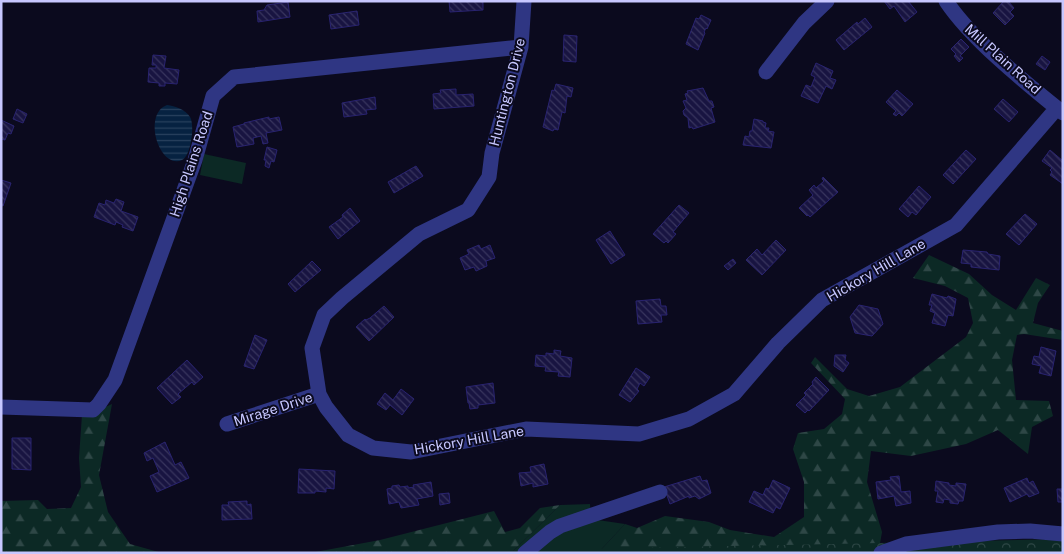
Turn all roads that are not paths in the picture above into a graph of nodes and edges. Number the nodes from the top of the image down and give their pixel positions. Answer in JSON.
{"nodes":[{"id":1,"x":524,"y":1,"type":"edge"},
{"id":2,"x":827,"y":1,"type":"edge"},
{"id":3,"x":946,"y":1,"type":"edge"},
{"id":4,"x":521,"y":47,"type":"junction"},
{"id":5,"x":766,"y":72,"type":"dead end"},
{"id":6,"x":1060,"y":110,"type":"edge"},
{"id":7,"x":492,"y":153,"type":"joint"},
{"id":8,"x":319,"y":394,"type":"junction"},
{"id":9,"x":1,"y":407,"type":"edge"},
{"id":10,"x":227,"y":424,"type":"dead end"},
{"id":11,"x":660,"y":492,"type":"dead end"},
{"id":12,"x":1063,"y":534,"type":"edge"},
{"id":13,"x":525,"y":553,"type":"edge"},
{"id":14,"x":882,"y":553,"type":"edge"}],
"edges":[{"from":1,"to":4,"type":"street","name":"Huntington Drive"},
{"from":2,"to":5,"type":"street"},
{"from":3,"to":6,"type":"street","name":"Mill Plain Road"},
{"from":4,"to":7,"type":"street","name":"Huntington Drive"},
{"from":4,"to":9,"type":"street","name":"High Plains Road"},
{"from":6,"to":8,"type":"street","name":"Hickory Hill Lane"},
{"from":7,"to":8,"type":"street","name":"Hickory Hill Lane"},
{"from":8,"to":10,"type":"street","name":"Mirage Drive"},
{"from":11,"to":13,"type":"street"},
{"from":12,"to":14,"type":"street"}]}
